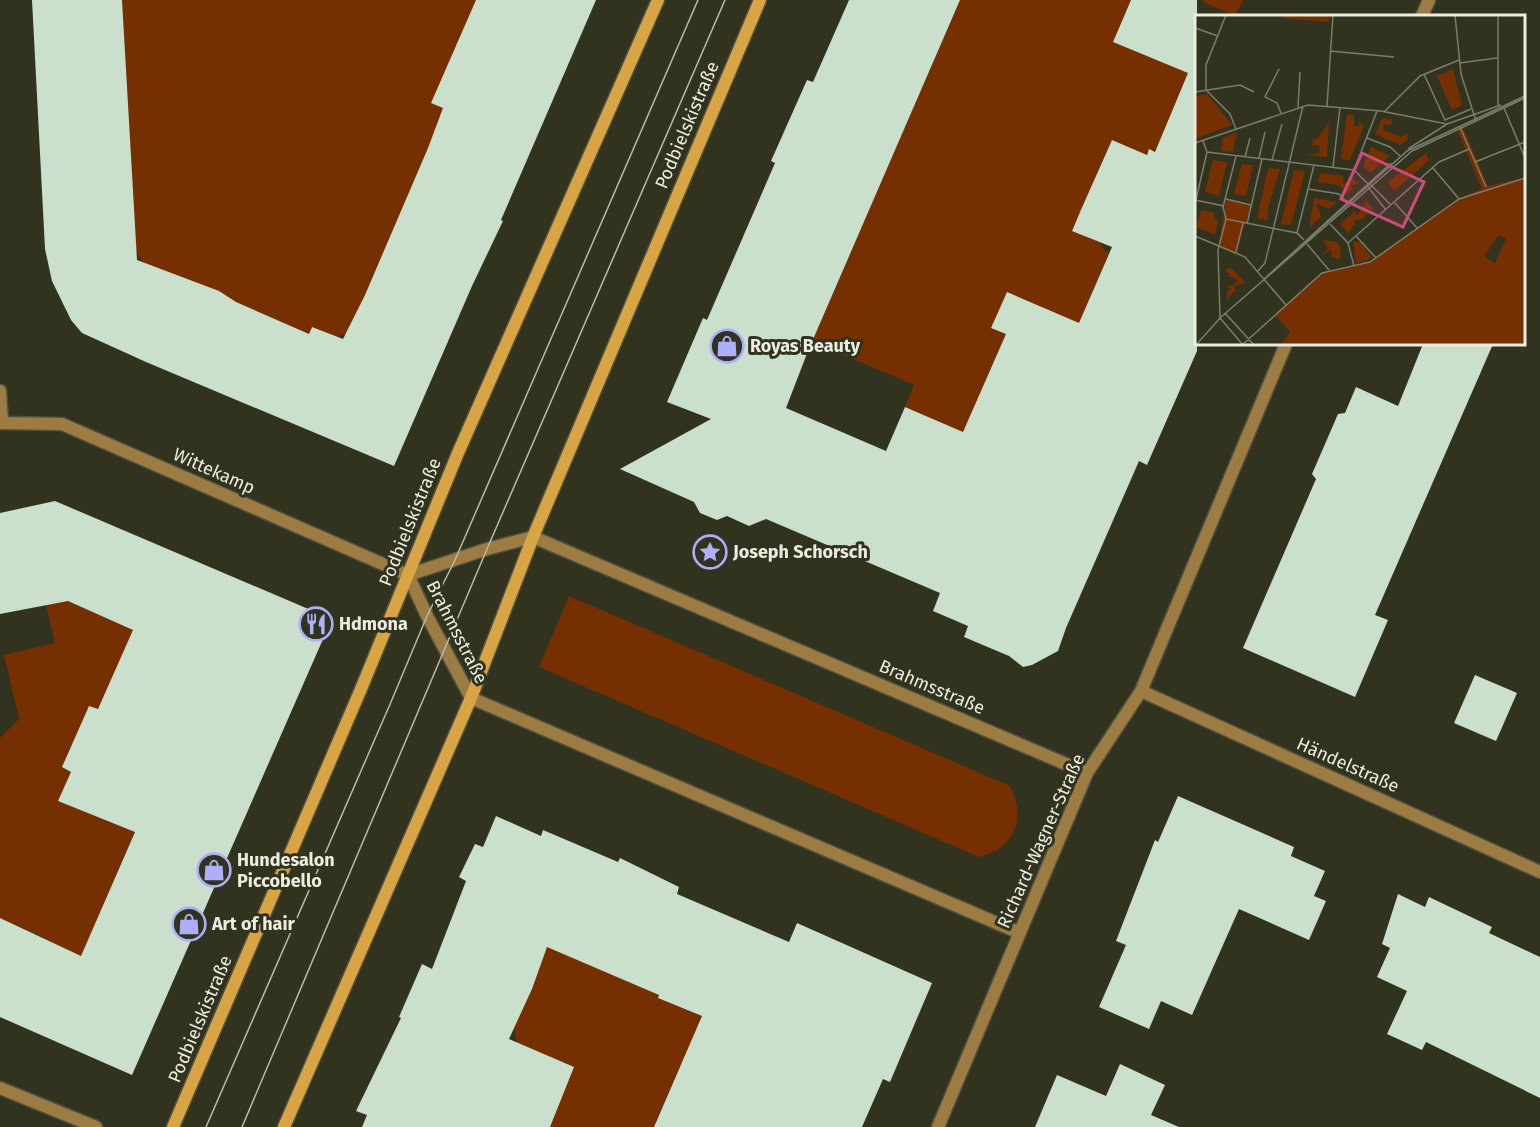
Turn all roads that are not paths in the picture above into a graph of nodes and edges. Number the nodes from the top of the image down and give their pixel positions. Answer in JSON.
{"nodes":[{"id":1,"x":658,"y":0,"type":"edge"},
{"id":2,"x":760,"y":0,"type":"edge"},
{"id":3,"x":1429,"y":0,"type":"edge"},
{"id":4,"x":1422,"y":15,"type":"edge"},
{"id":5,"x":1286,"y":345,"type":"edge"},
{"id":6,"x":0,"y":392,"type":"edge"},
{"id":7,"x":1,"y":423,"type":"edge"},
{"id":8,"x":533,"y":537,"type":"junction"},
{"id":9,"x":408,"y":575,"type":"junction"},
{"id":10,"x":1142,"y":691,"type":"junction"},
{"id":11,"x":471,"y":698,"type":"junction"},
{"id":12,"x":1087,"y":773,"type":"junction"},
{"id":13,"x":1540,"y":872,"type":"edge"},
{"id":14,"x":1020,"y":933,"type":"junction"},
{"id":15,"x":0,"y":1088,"type":"edge"},
{"id":16,"x":96,"y":1127,"type":"edge"},
{"id":17,"x":173,"y":1127,"type":"edge"},
{"id":18,"x":284,"y":1127,"type":"edge"},
{"id":19,"x":938,"y":1127,"type":"edge"}],
"edges":[{"from":1,"to":9,"type":"main road","name":"Podbielskistraße"},
{"from":2,"to":8,"type":"main road","name":"Podbielskistraße"},
{"from":3,"to":4,"type":"street"},
{"from":5,"to":10,"type":"street","name":"Richard-Wagner-Straße"},
{"from":6,"to":7,"type":"street"},
{"from":7,"to":9,"type":"street","name":"Wittekamp"},
{"from":8,"to":9,"type":"street","name":"Brahmsstraße"},
{"from":8,"to":11,"type":"main road","name":"Podbielskistraße"},
{"from":8,"to":12,"type":"street","name":"Brahmsstraße"},
{"from":9,"to":11,"type":"street","name":"Brahmsstraße"},
{"from":9,"to":17,"type":"main road","name":"Podbielskistraße"},
{"from":10,"to":12,"type":"street","name":"Richard-Wagner-Straße"},
{"from":10,"to":13,"type":"street","name":"Händelstraße"},
{"from":11,"to":14,"type":"street","name":"Brahmsstraße"},
{"from":11,"to":18,"type":"main road","name":"Podbielskistraße"},
{"from":12,"to":14,"type":"street","name":"Richard-Wagner-Straße"},
{"from":14,"to":19,"type":"street","name":"Richard-Wagner-Straße"},
{"from":15,"to":16,"type":"street"}]}
